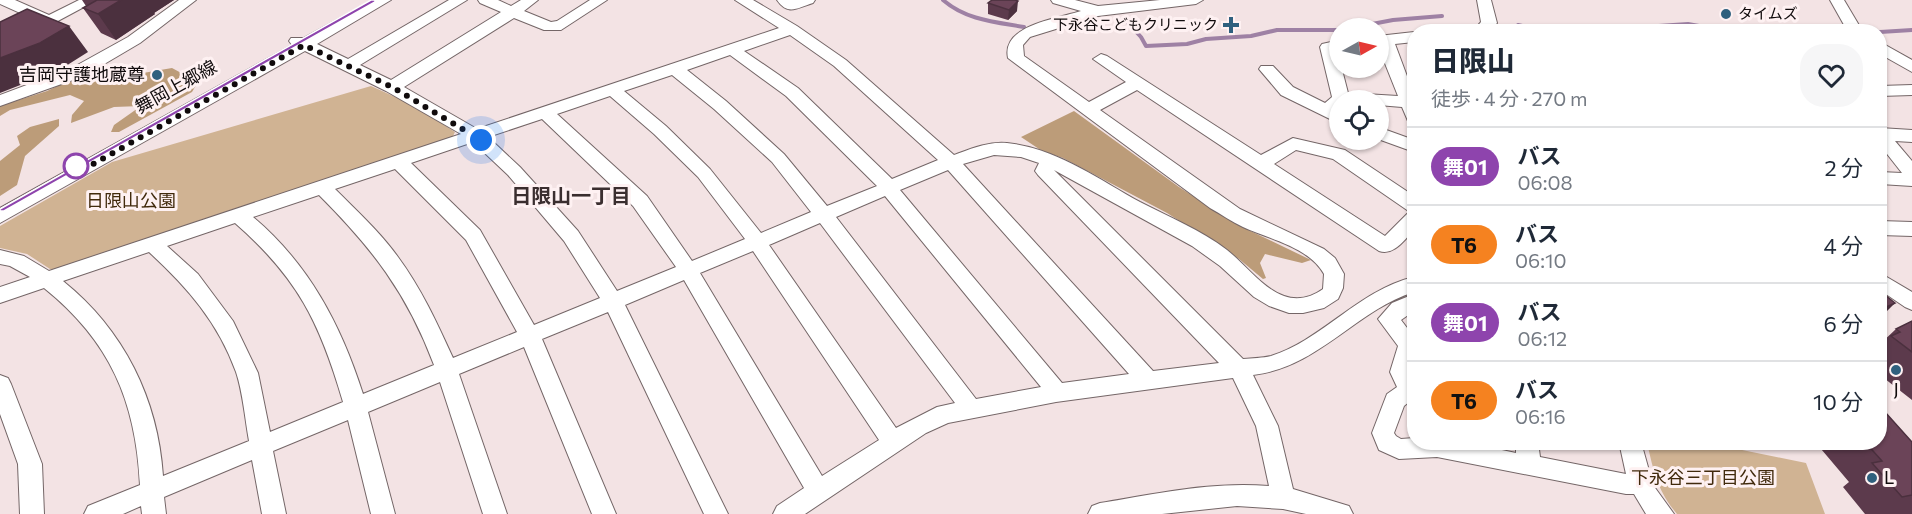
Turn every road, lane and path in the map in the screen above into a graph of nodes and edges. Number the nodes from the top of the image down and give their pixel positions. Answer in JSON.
{"nodes":[{"id":1,"x":90,"y":0,"type":"edge"},
{"id":2,"x":189,"y":0,"type":"edge"},
{"id":3,"x":371,"y":0,"type":"edge"},
{"id":4,"x":384,"y":0,"type":"edge"},
{"id":5,"x":460,"y":0,"type":"edge"},
{"id":6,"x":485,"y":0,"type":"edge"},
{"id":7,"x":531,"y":0,"type":"edge"},
{"id":8,"x":600,"y":0,"type":"edge"},
{"id":9,"x":742,"y":0,"type":"edge"},
{"id":10,"x":784,"y":0,"type":"edge"},
{"id":11,"x":808,"y":0,"type":"edge"},
{"id":12,"x":1059,"y":0,"type":"edge"},
{"id":13,"x":1196,"y":0,"type":"edge"},
{"id":14,"x":1484,"y":0,"type":"edge"},
{"id":15,"x":1837,"y":0,"type":"edge"},
{"id":16,"x":5,"y":5,"type":"edge"},
{"id":17,"x":512,"y":11,"type":"junction"},
{"id":18,"x":1096,"y":11,"type":"junction"},
{"id":19,"x":50,"y":21,"type":"junction"},
{"id":20,"x":1488,"y":24,"type":"edge"},
{"id":21,"x":1851,"y":24,"type":"edge"},
{"id":22,"x":792,"y":29,"type":"junction"},
{"id":23,"x":1407,"y":38,"type":"edge"},
{"id":24,"x":1389,"y":40,"type":"edge"},
{"id":25,"x":300,"y":43,"type":"junction"},
{"id":26,"x":0,"y":47,"type":"edge"},
{"id":27,"x":731,"y":49,"type":"junction"},
{"id":28,"x":1887,"y":51,"type":"edge"},
{"id":29,"x":1887,"y":53,"type":"edge"},
{"id":30,"x":1912,"y":53,"type":"edge"},
{"id":31,"x":1389,"y":56,"type":"edge"},
{"id":32,"x":1101,"y":59,"type":"dead end"},
{"id":33,"x":348,"y":66,"type":"junction"},
{"id":34,"x":1912,"y":67,"type":"edge"},
{"id":35,"x":674,"y":68,"type":"junction"},
{"id":36,"x":1267,"y":69,"type":"dead end"},
{"id":37,"x":1137,"y":83,"type":"junction"},
{"id":38,"x":392,"y":87,"type":"junction"},
{"id":39,"x":612,"y":89,"type":"junction"},
{"id":40,"x":1912,"y":90,"type":"edge"},
{"id":41,"x":1887,"y":92,"type":"edge"},
{"id":42,"x":1407,"y":96,"type":"edge"},
{"id":43,"x":0,"y":101,"type":"edge"},
{"id":44,"x":1389,"y":104,"type":"edge"},
{"id":45,"x":1407,"y":106,"type":"edge"},
{"id":46,"x":1088,"y":110,"type":"junction"},
{"id":47,"x":545,"y":112,"type":"junction"},
{"id":48,"x":1329,"y":113,"type":"edge"},
{"id":49,"x":1887,"y":134,"type":"edge"},
{"id":50,"x":476,"y":135,"type":"junction"},
{"id":51,"x":1389,"y":136,"type":"edge"},
{"id":52,"x":1912,"y":136,"type":"edge"},
{"id":53,"x":1407,"y":143,"type":"edge"},
{"id":54,"x":1887,"y":143,"type":"edge"},
{"id":55,"x":398,"y":161,"type":"junction"},
{"id":56,"x":951,"y":162,"type":"junction"},
{"id":57,"x":1048,"y":162,"type":"junction"},
{"id":58,"x":1260,"y":164,"type":"junction"},
{"id":59,"x":1912,"y":173,"type":"edge"},
{"id":60,"x":1887,"y":178,"type":"edge"},
{"id":61,"x":1912,"y":180,"type":"edge"},
{"id":62,"x":321,"y":186,"type":"junction"},
{"id":63,"x":890,"y":188,"type":"junction"},
{"id":64,"x":1407,"y":200,"type":"edge"},
{"id":65,"x":0,"y":209,"type":"edge"},
{"id":66,"x":238,"y":215,"type":"junction"},
{"id":67,"x":824,"y":215,"type":"junction"},
{"id":68,"x":0,"y":216,"type":"edge"},
{"id":69,"x":1407,"y":226,"type":"edge"},
{"id":70,"x":1887,"y":228,"type":"edge"},
{"id":71,"x":1912,"y":229,"type":"edge"},
{"id":72,"x":758,"y":243,"type":"junction"},
{"id":73,"x":152,"y":244,"type":"junction"},
{"id":74,"x":0,"y":257,"type":"edge"},
{"id":75,"x":688,"y":270,"type":"junction"},
{"id":76,"x":47,"y":279,"type":"junction"},
{"id":77,"x":1887,"y":285,"type":"edge"},
{"id":78,"x":1407,"y":286,"type":"edge"},
{"id":79,"x":0,"y":295,"type":"edge"},
{"id":80,"x":613,"y":302,"type":"junction"},
{"id":81,"x":1912,"y":302,"type":"edge"},
{"id":82,"x":1407,"y":305,"type":"edge"},
{"id":83,"x":530,"y":336,"type":"junction"},
{"id":84,"x":1407,"y":343,"type":"edge"},
{"id":85,"x":1407,"y":352,"type":"edge"},
{"id":86,"x":1239,"y":369,"type":"junction"},
{"id":87,"x":448,"y":370,"type":"junction"},
{"id":88,"x":1407,"y":381,"type":"edge"},
{"id":89,"x":1149,"y":382,"type":"junction"},
{"id":90,"x":0,"y":384,"type":"edge"},
{"id":91,"x":1407,"y":392,"type":"edge"},
{"id":92,"x":1056,"y":393,"type":"junction"},
{"id":93,"x":356,"y":408,"type":"junction"},
{"id":94,"x":969,"y":410,"type":"junction"},
{"id":95,"x":893,"y":442,"type":"junction"},
{"id":96,"x":261,"y":448,"type":"junction"},
{"id":97,"x":1407,"y":449,"type":"edge"},
{"id":98,"x":1476,"y":450,"type":"edge"},
{"id":99,"x":1632,"y":450,"type":"edge"},
{"id":100,"x":1528,"y":454,"type":"edge"},
{"id":101,"x":1639,"y":483,"type":"junction"},
{"id":102,"x":152,"y":491,"type":"junction"},
{"id":103,"x":819,"y":492,"type":"junction"},
{"id":104,"x":1283,"y":498,"type":"junction"},
{"id":105,"x":1172,"y":508,"type":"edge"},
{"id":106,"x":32,"y":514,"type":"edge"},
{"id":107,"x":96,"y":514,"type":"edge"},
{"id":108,"x":154,"y":514,"type":"edge"},
{"id":109,"x":274,"y":514,"type":"edge"},
{"id":110,"x":383,"y":514,"type":"edge"},
{"id":111,"x":495,"y":514,"type":"edge"},
{"id":112,"x":604,"y":514,"type":"edge"},
{"id":113,"x":716,"y":514,"type":"edge"},
{"id":114,"x":785,"y":514,"type":"edge"},
{"id":115,"x":1100,"y":514,"type":"edge"},
{"id":116,"x":1341,"y":514,"type":"edge"},
{"id":117,"x":1662,"y":514,"type":"edge"}],
"edges":[{"from":1,"to":19,"type":"street"},
{"from":2,"to":43,"type":"street"},
{"from":3,"to":25,"type":"street","name":"舞岡上郷線"},
{"from":4,"to":25,"type":"street","name":"舞岡上郷線"},
{"from":5,"to":33,"type":"street"},
{"from":6,"to":17,"type":"street"},
{"from":7,"to":17,"type":"street"},
{"from":8,"to":17,"type":"street"},
{"from":9,"to":22,"type":"street"},
{"from":10,"to":11,"type":"street"},
{"from":12,"to":18,"type":"street"},
{"from":13,"to":18,"type":"street"},
{"from":14,"to":20,"type":"street"},
{"from":15,"to":21,"type":"street"},
{"from":16,"to":19,"type":"street"},
{"from":17,"to":38,"type":"street"},
{"from":18,"to":46,"type":"street"},
{"from":19,"to":26,"type":"street"},
{"from":22,"to":27,"type":"street"},
{"from":22,"to":56,"type":"street"},
{"from":23,"to":24,"type":"street"},
{"from":25,"to":33,"type":"street"},
{"from":25,"to":65,"type":"street","name":"舞岡上郷線"},
{"from":25,"to":68,"type":"street","name":"舞岡上郷線"},
{"from":27,"to":35,"type":"street"},
{"from":27,"to":63,"type":"street"},
{"from":28,"to":30,"type":"street"},
{"from":29,"to":34,"type":"street"},
{"from":31,"to":42,"type":"street"},
{"from":32,"to":37,"type":"street"},
{"from":33,"to":38,"type":"street"},
{"from":35,"to":39,"type":"street"},
{"from":35,"to":67,"type":"street"},
{"from":36,"to":48,"type":"street"},
{"from":37,"to":46,"type":"street"},
{"from":37,"to":58,"type":"street"},
{"from":38,"to":50,"type":"street"},
{"from":39,"to":47,"type":"street"},
{"from":39,"to":72,"type":"street"},
{"from":40,"to":41,"type":"street"},
{"from":44,"to":45,"type":"street"},
{"from":46,"to":57,"type":"street"},
{"from":47,"to":50,"type":"street"},
{"from":47,"to":75,"type":"street"},
{"from":49,"to":52,"type":"street"},
{"from":50,"to":55,"type":"street"},
{"from":50,"to":80,"type":"street"},
{"from":51,"to":53,"type":"street"},
{"from":54,"to":59,"type":"street"},
{"from":55,"to":62,"type":"street"},
{"from":55,"to":83,"type":"street"},
{"from":56,"to":57,"type":"street"},
{"from":56,"to":63,"type":"street"},
{"from":56,"to":89,"type":"street"},
{"from":57,"to":86,"type":"street"},
{"from":58,"to":64,"type":"street"},
{"from":58,"to":69,"type":"street"},
{"from":60,"to":61,"type":"street"},
{"from":62,"to":66,"type":"street"},
{"from":62,"to":87,"type":"street"},
{"from":63,"to":67,"type":"street"},
{"from":63,"to":92,"type":"street"},
{"from":66,"to":73,"type":"street"},
{"from":66,"to":93,"type":"street"},
{"from":67,"to":72,"type":"street"},
{"from":67,"to":94,"type":"street"},
{"from":70,"to":71,"type":"street"},
{"from":72,"to":75,"type":"street"},
{"from":72,"to":95,"type":"street"},
{"from":73,"to":76,"type":"street"},
{"from":73,"to":96,"type":"street"},
{"from":74,"to":76,"type":"street"},
{"from":75,"to":80,"type":"street"},
{"from":75,"to":103,"type":"street"},
{"from":76,"to":79,"type":"street"},
{"from":76,"to":102,"type":"street"},
{"from":77,"to":81,"type":"street"},
{"from":78,"to":86,"type":"street"},
{"from":80,"to":83,"type":"street"},
{"from":80,"to":113,"type":"street"},
{"from":82,"to":84,"type":"street"},
{"from":83,"to":87,"type":"street"},
{"from":83,"to":112,"type":"street"},
{"from":85,"to":88,"type":"street"},
{"from":86,"to":89,"type":"street"},
{"from":86,"to":104,"type":"street"},
{"from":87,"to":93,"type":"street"},
{"from":87,"to":111,"type":"street"},
{"from":89,"to":92,"type":"street"},
{"from":90,"to":106,"type":"street"},
{"from":91,"to":97,"type":"street"},
{"from":92,"to":94,"type":"street"},
{"from":93,"to":96,"type":"street"},
{"from":93,"to":110,"type":"street"},
{"from":94,"to":95,"type":"street"},
{"from":95,"to":103,"type":"street"},
{"from":96,"to":102,"type":"street"},
{"from":96,"to":109,"type":"street"},
{"from":98,"to":100,"type":"street"},
{"from":99,"to":101,"type":"street"},
{"from":100,"to":101,"type":"street"},
{"from":101,"to":117,"type":"street"},
{"from":102,"to":107,"type":"street"},
{"from":102,"to":108,"type":"street"},
{"from":103,"to":114,"type":"street"},
{"from":104,"to":105,"type":"street"},
{"from":104,"to":116,"type":"street"},
{"from":105,"to":115,"type":"street"}]}
